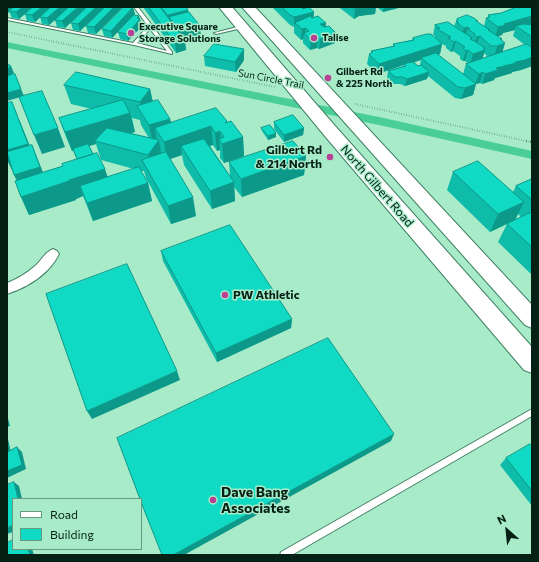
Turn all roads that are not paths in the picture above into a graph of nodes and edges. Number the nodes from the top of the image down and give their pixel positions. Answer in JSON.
{"nodes":[{"id":1,"x":136,"y":7,"type":"edge"},
{"id":2,"x":225,"y":7,"type":"edge"},
{"id":3,"x":248,"y":7,"type":"edge"},
{"id":4,"x":141,"y":13,"type":"junction"},
{"id":5,"x":11,"y":14,"type":"edge"},
{"id":6,"x":26,"y":17,"type":"edge"},
{"id":7,"x":7,"y":19,"type":"edge"},
{"id":8,"x":135,"y":19,"type":"edge"},
{"id":9,"x":40,"y":20,"type":"edge"},
{"id":10,"x":20,"y":22,"type":"junction"},
{"id":11,"x":58,"y":23,"type":"edge"},
{"id":12,"x":35,"y":25,"type":"junction"},
{"id":13,"x":71,"y":26,"type":"edge"},
{"id":14,"x":150,"y":26,"type":"junction"},
{"id":15,"x":241,"y":26,"type":"junction"},
{"id":16,"x":52,"y":28,"type":"junction"},
{"id":17,"x":88,"y":29,"type":"edge"},
{"id":18,"x":66,"y":31,"type":"junction"},
{"id":19,"x":103,"y":32,"type":"edge"},
{"id":20,"x":216,"y":33,"type":"dead end"},
{"id":21,"x":83,"y":34,"type":"junction"},
{"id":22,"x":120,"y":35,"type":"edge"},
{"id":23,"x":98,"y":37,"type":"junction"},
{"id":24,"x":114,"y":40,"type":"junction"},
{"id":25,"x":134,"y":44,"type":"junction"},
{"id":26,"x":303,"y":69,"type":"junction"},
{"id":27,"x":282,"y":75,"type":"junction"},
{"id":28,"x":396,"y":172,"type":"junction"},
{"id":29,"x":373,"y":180,"type":"junction"},
{"id":30,"x":53,"y":254,"type":"dead end"},
{"id":31,"x":7,"y":289,"type":"edge"},
{"id":32,"x":532,"y":319,"type":"edge"},
{"id":33,"x":532,"y":363,"type":"edge"},
{"id":34,"x":532,"y":412,"type":"edge"},
{"id":35,"x":284,"y":555,"type":"edge"}],
"edges":[{"from":1,"to":4,"type":"lane"},
{"from":2,"to":15,"type":"main road","name":"North Gilbert Road"},
{"from":3,"to":26,"type":"main road","name":"North Gilbert Road"},
{"from":4,"to":8,"type":"lane"},
{"from":4,"to":14,"type":"lane"},
{"from":5,"to":7,"type":"lane"},
{"from":6,"to":10,"type":"lane"},
{"from":7,"to":10,"type":"lane"},
{"from":9,"to":12,"type":"lane"},
{"from":10,"to":12,"type":"lane"},
{"from":11,"to":16,"type":"lane"},
{"from":12,"to":16,"type":"lane"},
{"from":13,"to":18,"type":"lane"},
{"from":14,"to":25,"type":"lane"},
{"from":14,"to":25,"type":"lane"},
{"from":15,"to":20,"type":"lane"},
{"from":15,"to":27,"type":"main road","name":"North Gilbert Road"},
{"from":16,"to":18,"type":"lane"},
{"from":17,"to":21,"type":"lane"},
{"from":18,"to":21,"type":"lane"},
{"from":19,"to":23,"type":"lane"},
{"from":21,"to":23,"type":"lane"},
{"from":22,"to":24,"type":"lane"},
{"from":23,"to":24,"type":"lane"},
{"from":24,"to":25,"type":"lane"},
{"from":26,"to":27,"type":"main road"},
{"from":26,"to":28,"type":"main road","name":"North Gilbert Road"},
{"from":27,"to":29,"type":"main road","name":"North Gilbert Road"},
{"from":28,"to":29,"type":"main road"},
{"from":28,"to":32,"type":"main road","name":"North Gilbert Road"},
{"from":29,"to":33,"type":"main road","name":"North Gilbert Road"},
{"from":30,"to":31,"type":"street"},
{"from":34,"to":35,"type":"lane"}]}
